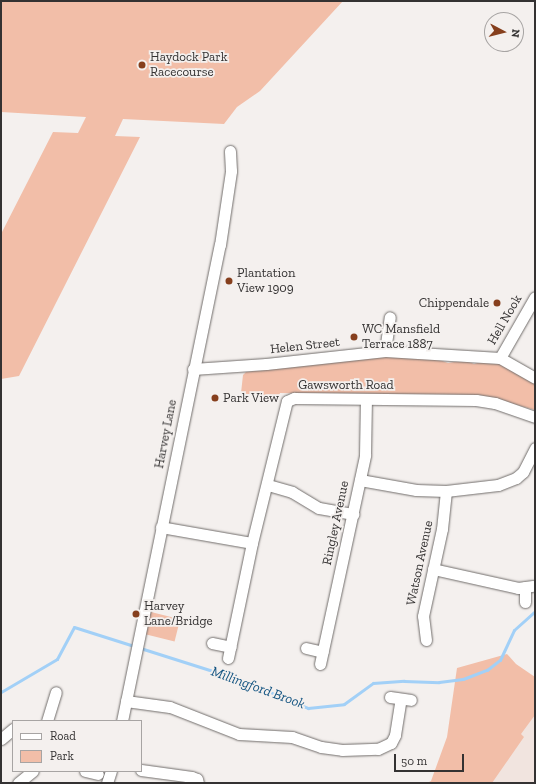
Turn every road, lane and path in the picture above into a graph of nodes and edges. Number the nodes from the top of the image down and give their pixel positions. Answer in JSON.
{"nodes":[{"id":1,"x":230,"y":151,"type":"dead end"},
{"id":2,"x":535,"y":297,"type":"edge"},
{"id":3,"x":390,"y":317,"type":"dead end"},
{"id":4,"x":385,"y":351,"type":"junction"},
{"id":5,"x":500,"y":358,"type":"junction"},
{"id":6,"x":193,"y":369,"type":"junction"},
{"id":7,"x":535,"y":378,"type":"edge"},
{"id":8,"x":366,"y":399,"type":"junction"},
{"id":9,"x":535,"y":417,"type":"edge"},
{"id":10,"x":535,"y":448,"type":"edge"},
{"id":11,"x":360,"y":480,"type":"junction"},
{"id":12,"x":268,"y":485,"type":"junction"},
{"id":13,"x":446,"y":491,"type":"junction"},
{"id":14,"x":352,"y":514,"type":"junction"},
{"id":15,"x":161,"y":527,"type":"junction"},
{"id":16,"x":252,"y":543,"type":"junction"},
{"id":17,"x":433,"y":569,"type":"junction"},
{"id":18,"x":525,"y":602,"type":"dead end"},
{"id":19,"x":426,"y":640,"type":"dead end"},
{"id":20,"x":212,"y":643,"type":"dead end"},
{"id":21,"x":306,"y":648,"type":"dead end"},
{"id":22,"x":323,"y":652,"type":"junction"},
{"id":23,"x":320,"y":664,"type":"dead end"},
{"id":24,"x":56,"y":692,"type":"dead end"},
{"id":25,"x":400,"y":699,"type":"dead end"},
{"id":26,"x":126,"y":701,"type":"junction"},
{"id":27,"x":48,"y":720,"type":"edge"},
{"id":28,"x":122,"y":720,"type":"edge"},
{"id":29,"x":12,"y":730,"type":"edge"},
{"id":30,"x":2,"y":736,"type":"edge"},
{"id":31,"x":142,"y":770,"type":"edge"},
{"id":32,"x":31,"y":772,"type":"edge"},
{"id":33,"x":89,"y":772,"type":"edge"},
{"id":34,"x":111,"y":772,"type":"edge"},
{"id":35,"x":98,"y":774,"type":"dead end"},
{"id":36,"x":18,"y":783,"type":"edge"},
{"id":37,"x":107,"y":783,"type":"edge"},
{"id":38,"x":198,"y":783,"type":"edge"}],
"edges":[{"from":1,"to":6,"type":"street","name":"Harvey Lane"},
{"from":2,"to":5,"type":"street","name":"Hell Nook"},
{"from":3,"to":4,"type":"street"},
{"from":4,"to":5,"type":"street","name":"Helen Street"},
{"from":4,"to":6,"type":"street","name":"Helen Street"},
{"from":5,"to":7,"type":"street","name":"Helen Street"},
{"from":6,"to":15,"type":"street","name":"Harvey Lane"},
{"from":8,"to":9,"type":"street","name":"Gawsworth Road"},
{"from":8,"to":11,"type":"street","name":"Ringley Avenue"},
{"from":8,"to":12,"type":"street","name":"Gawsworth Road"},
{"from":10,"to":13,"type":"street"},
{"from":11,"to":13,"type":"street"},
{"from":11,"to":14,"type":"street","name":"Ringley Avenue"},
{"from":12,"to":14,"type":"street"},
{"from":12,"to":16,"type":"street","name":"Gawsworth Road"},
{"from":13,"to":17,"type":"street","name":"Watson Avenue"},
{"from":14,"to":22,"type":"street","name":"Ringley Avenue"},
{"from":15,"to":16,"type":"street"},
{"from":15,"to":26,"type":"street","name":"Harvey Lane"},
{"from":16,"to":20,"type":"street","name":"Gawsworth Road"},
{"from":17,"to":18,"type":"street"},
{"from":17,"to":19,"type":"street","name":"Watson Avenue"},
{"from":21,"to":22,"type":"street"},
{"from":22,"to":23,"type":"street","name":"Ringley Avenue"},
{"from":24,"to":27,"type":"street"},
{"from":25,"to":26,"type":"street"},
{"from":26,"to":28,"type":"street","name":"Harvey Lane"},
{"from":29,"to":30,"type":"street"},
{"from":31,"to":38,"type":"street"},
{"from":32,"to":36,"type":"street"},
{"from":33,"to":35,"type":"street"},
{"from":34,"to":37,"type":"street"}]}
